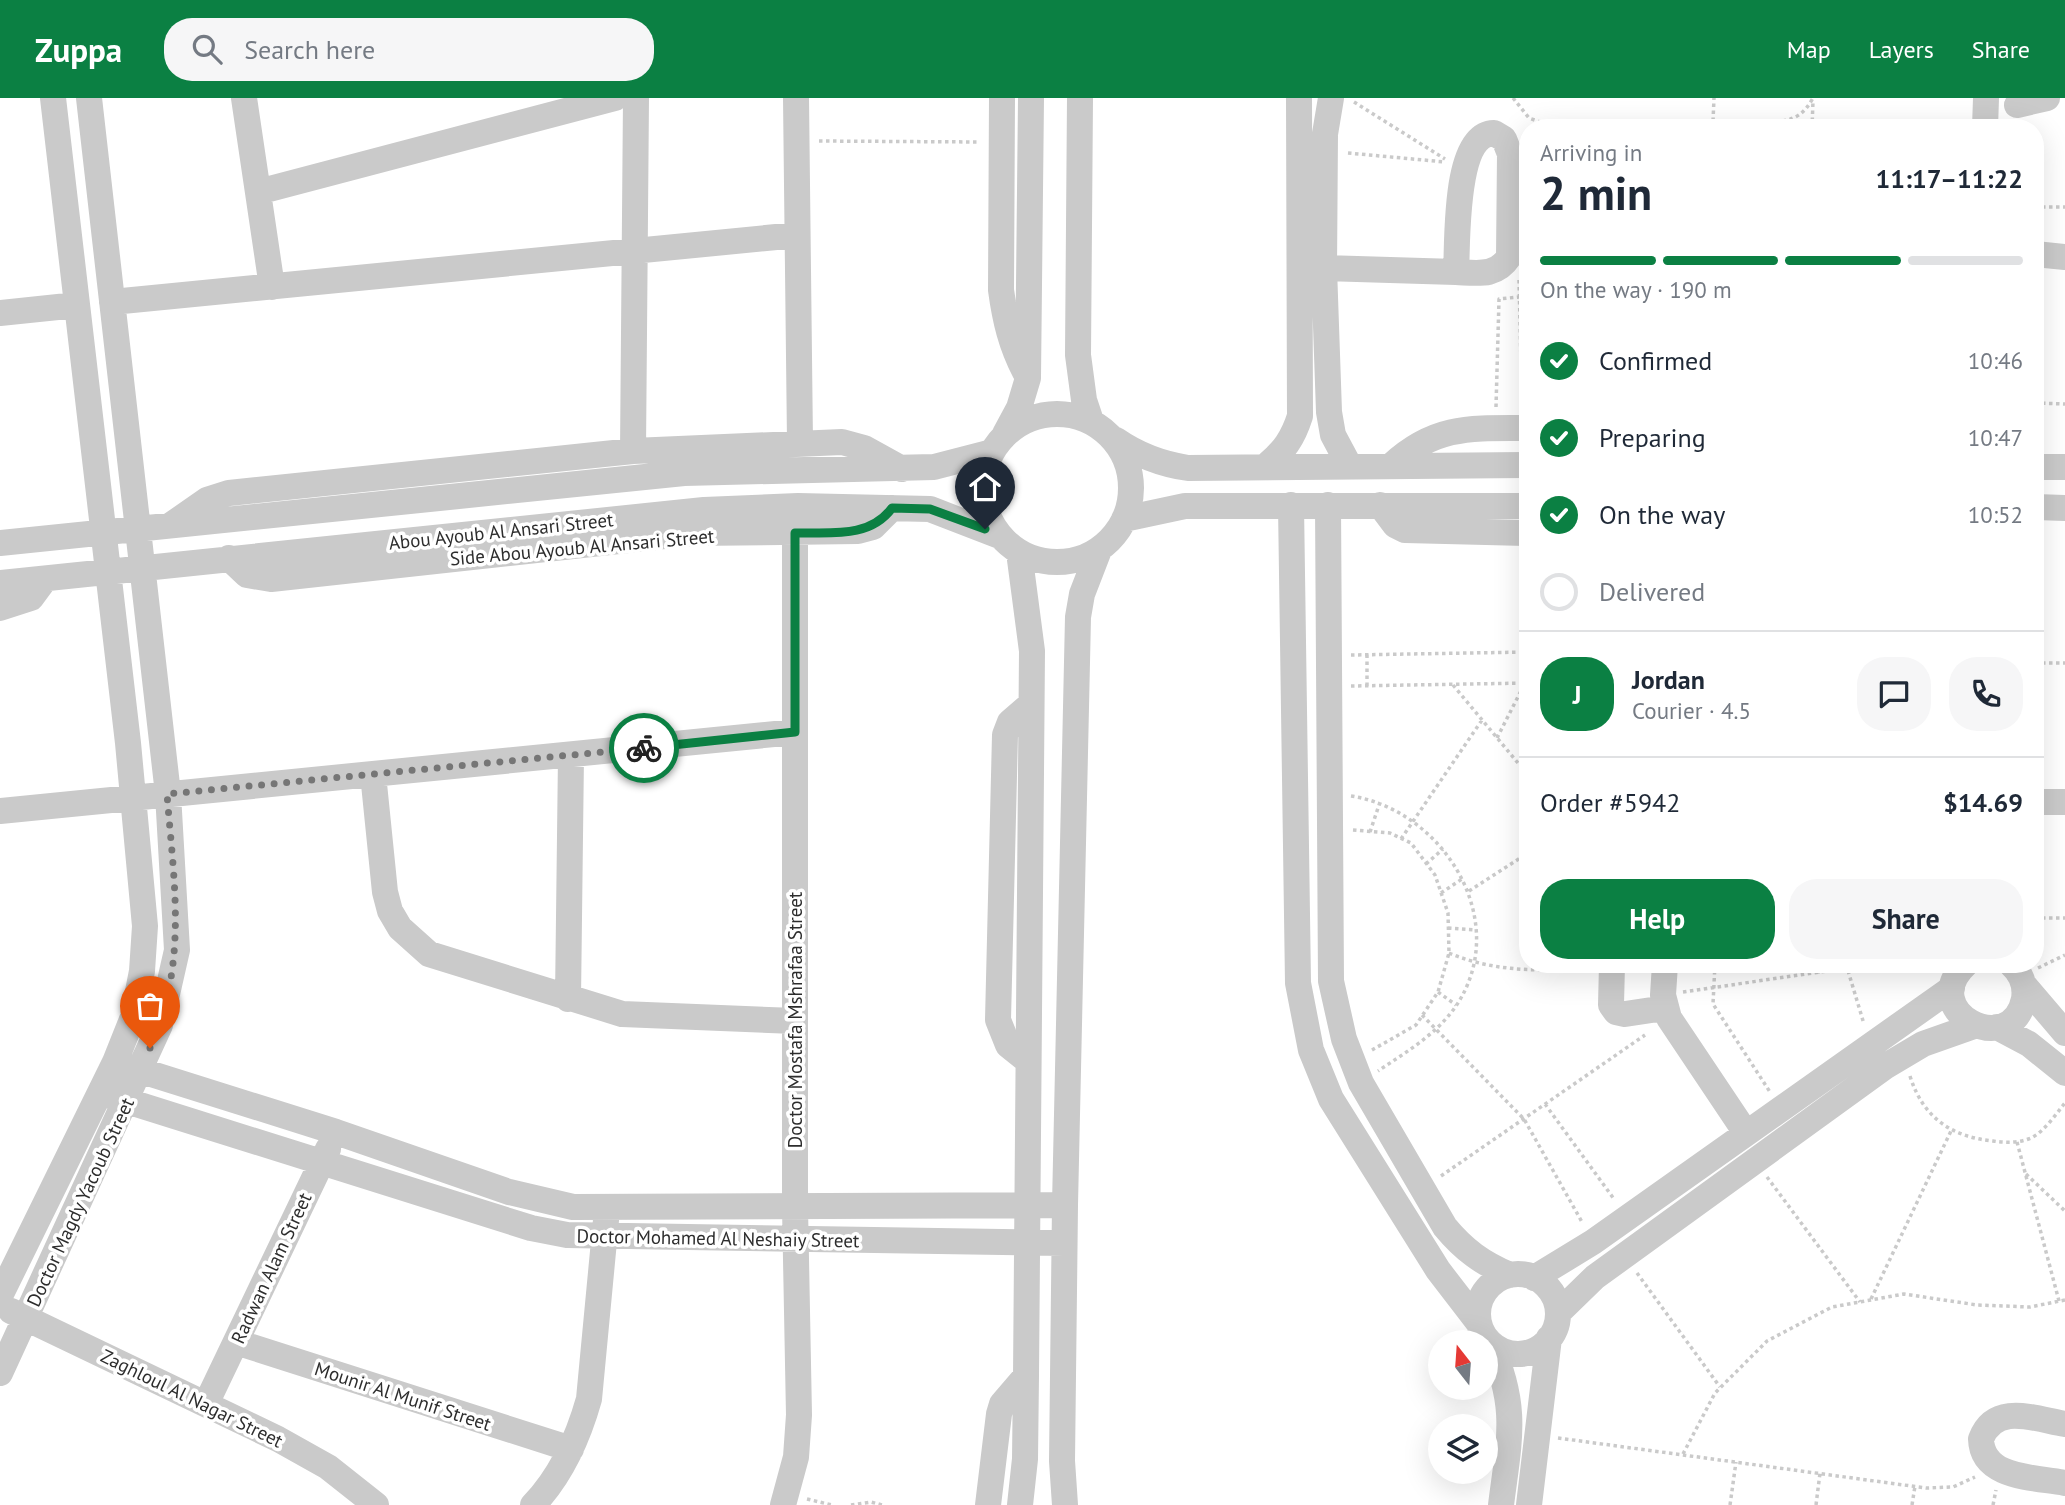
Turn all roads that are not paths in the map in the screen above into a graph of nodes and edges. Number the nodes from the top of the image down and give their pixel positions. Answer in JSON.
{"nodes":[{"id":1,"x":53,"y":98,"type":"edge"},
{"id":2,"x":89,"y":98,"type":"edge"},
{"id":3,"x":244,"y":98,"type":"edge"},
{"id":4,"x":615,"y":98,"type":"edge"},
{"id":5,"x":636,"y":98,"type":"edge"},
{"id":6,"x":796,"y":98,"type":"edge"},
{"id":7,"x":1002,"y":98,"type":"edge"},
{"id":8,"x":1031,"y":98,"type":"edge"},
{"id":9,"x":1080,"y":98,"type":"edge"},
{"id":10,"x":1298,"y":98,"type":"edge"},
{"id":11,"x":1331,"y":98,"type":"edge"},
{"id":12,"x":1986,"y":98,"type":"edge"},
{"id":13,"x":2047,"y":98,"type":"edge"},
{"id":14,"x":2018,"y":110,"type":"edge"},
{"id":15,"x":1985,"y":119,"type":"edge"},
{"id":16,"x":258,"y":192,"type":"junction"},
{"id":17,"x":797,"y":235,"type":"junction"},
{"id":18,"x":635,"y":251,"type":"junction"},
{"id":19,"x":2044,"y":255,"type":"edge"},
{"id":20,"x":2065,"y":257,"type":"edge"},
{"id":21,"x":1324,"y":268,"type":"junction"},
{"id":22,"x":1457,"y":272,"type":"junction"},
{"id":23,"x":272,"y":287,"type":"junction"},
{"id":24,"x":112,"y":302,"type":"junction"},
{"id":25,"x":77,"y":305,"type":"junction"},
{"id":26,"x":0,"y":313,"type":"edge"},
{"id":27,"x":1028,"y":378,"type":"junction"},
{"id":28,"x":1091,"y":421,"type":"junction"},
{"id":29,"x":1519,"y":428,"type":"edge"},
{"id":30,"x":1115,"y":440,"type":"junction"},
{"id":31,"x":800,"y":442,"type":"junction"},
{"id":32,"x":998,"y":444,"type":"junction"},
{"id":33,"x":633,"y":451,"type":"junction"},
{"id":34,"x":1267,"y":465,"type":"junction"},
{"id":35,"x":1349,"y":465,"type":"junction"},
{"id":36,"x":1392,"y":465,"type":"junction"},
{"id":37,"x":1519,"y":465,"type":"edge"},
{"id":38,"x":2044,"y":467,"type":"edge"},
{"id":39,"x":2065,"y":467,"type":"edge"},
{"id":40,"x":903,"y":470,"type":"junction"},
{"id":41,"x":1291,"y":505,"type":"junction"},
{"id":42,"x":1328,"y":505,"type":"junction"},
{"id":43,"x":1380,"y":505,"type":"junction"},
{"id":44,"x":1519,"y":506,"type":"edge"},
{"id":45,"x":892,"y":508,"type":"junction"},
{"id":46,"x":1124,"y":519,"type":"junction"},
{"id":47,"x":169,"y":526,"type":"junction"},
{"id":48,"x":0,"y":528,"type":"edge"},
{"id":49,"x":138,"y":529,"type":"junction"},
{"id":50,"x":104,"y":532,"type":"junction"},
{"id":51,"x":795,"y":533,"type":"junction"},
{"id":52,"x":1519,"y":533,"type":"edge"},
{"id":53,"x":28,"y":540,"type":"junction"},
{"id":54,"x":0,"y":543,"type":"edge"},
{"id":55,"x":1009,"y":544,"type":"junction"},
{"id":56,"x":1099,"y":550,"type":"junction"},
{"id":57,"x":229,"y":558,"type":"junction"},
{"id":58,"x":142,"y":568,"type":"junction"},
{"id":59,"x":108,"y":571,"type":"junction"},
{"id":60,"x":45,"y":579,"type":"junction"},
{"id":61,"x":0,"y":583,"type":"edge"},
{"id":62,"x":0,"y":608,"type":"edge"},
{"id":63,"x":795,"y":732,"type":"junction"},
{"id":64,"x":571,"y":755,"type":"junction"},
{"id":65,"x":373,"y":774,"type":"junction"},
{"id":66,"x":167,"y":794,"type":"junction"},
{"id":67,"x":134,"y":798,"type":"junction"},
{"id":68,"x":2044,"y":802,"type":"edge"},
{"id":69,"x":2065,"y":802,"type":"edge"},
{"id":70,"x":0,"y":811,"type":"edge"},
{"id":71,"x":1612,"y":973,"type":"edge"},
{"id":72,"x":1665,"y":973,"type":"edge"},
{"id":73,"x":1961,"y":973,"type":"edge"},
{"id":74,"x":2019,"y":975,"type":"edge"},
{"id":75,"x":1952,"y":988,"type":"junction"},
{"id":76,"x":568,"y":999,"type":"junction"},
{"id":77,"x":1666,"y":1007,"type":"junction"},
{"id":78,"x":794,"y":1021,"type":"junction"},
{"id":79,"x":1986,"y":1026,"type":"junction"},
{"id":80,"x":2065,"y":1033,"type":"edge"},
{"id":81,"x":115,"y":1062,"type":"junction"},
{"id":82,"x":141,"y":1070,"type":"junction"},
{"id":83,"x":2065,"y":1073,"type":"edge"},
{"id":84,"x":100,"y":1092,"type":"junction"},
{"id":85,"x":126,"y":1102,"type":"junction"},
{"id":86,"x":336,"y":1132,"type":"junction"},
{"id":87,"x":1746,"y":1133,"type":"junction"},
{"id":88,"x":321,"y":1163,"type":"junction"},
{"id":89,"x":1027,"y":1205,"type":"junction"},
{"id":90,"x":1065,"y":1205,"type":"junction"},
{"id":91,"x":795,"y":1207,"type":"junction"},
{"id":92,"x":607,"y":1208,"type":"junction"},
{"id":93,"x":604,"y":1238,"type":"junction"},
{"id":94,"x":796,"y":1241,"type":"junction"},
{"id":95,"x":1027,"y":1241,"type":"junction"},
{"id":96,"x":1064,"y":1243,"type":"junction"},
{"id":97,"x":1522,"y":1276,"type":"junction"},
{"id":98,"x":0,"y":1296,"type":"edge"},
{"id":99,"x":0,"y":1306,"type":"edge"},
{"id":100,"x":1558,"y":1313,"type":"junction"},
{"id":101,"x":27,"y":1319,"type":"junction"},
{"id":102,"x":1482,"y":1330,"type":"edge"},
{"id":103,"x":1484,"y":1330,"type":"edge"},
{"id":104,"x":1549,"y":1338,"type":"junction"},
{"id":105,"x":236,"y":1342,"type":"junction"},
{"id":106,"x":1498,"y":1348,"type":"edge"},
{"id":107,"x":1498,"y":1360,"type":"edge"},
{"id":108,"x":0,"y":1373,"type":"edge"},
{"id":109,"x":1026,"y":1376,"type":"junction"},
{"id":110,"x":206,"y":1404,"type":"junction"},
{"id":111,"x":2065,"y":1424,"type":"edge"},
{"id":112,"x":571,"y":1449,"type":"junction"},
{"id":113,"x":2065,"y":1483,"type":"edge"},
{"id":114,"x":376,"y":1505,"type":"edge"},
{"id":115,"x":533,"y":1505,"type":"edge"},
{"id":116,"x":783,"y":1505,"type":"edge"},
{"id":117,"x":988,"y":1505,"type":"edge"},
{"id":118,"x":1020,"y":1505,"type":"edge"},
{"id":119,"x":1065,"y":1505,"type":"edge"},
{"id":120,"x":1501,"y":1505,"type":"edge"},
{"id":121,"x":1529,"y":1505,"type":"edge"}],
"edges":[{"from":1,"to":25,"type":"street","name":"Doctor Magdy Yacoub Street"},
{"from":2,"to":24,"type":"street","name":"Doctor Magdy Yacoub Street"},
{"from":3,"to":16,"type":"street"},
{"from":4,"to":16,"type":"street"},
{"from":5,"to":18,"type":"street"},
{"from":6,"to":17,"type":"street"},
{"from":7,"to":27,"type":"street"},
{"from":8,"to":27,"type":"street"},
{"from":9,"to":28,"type":"street"},
{"from":10,"to":34,"type":"street"},
{"from":11,"to":21,"type":"street"},
{"from":12,"to":15,"type":"street"},
{"from":13,"to":14,"type":"street"},
{"from":16,"to":23,"type":"street"},
{"from":17,"to":18,"type":"street"},
{"from":17,"to":31,"type":"street"},
{"from":18,"to":23,"type":"street"},
{"from":18,"to":33,"type":"street"},
{"from":19,"to":20,"type":"street"},
{"from":21,"to":22,"type":"street"},
{"from":21,"to":35,"type":"street"},
{"from":22,"to":22,"type":"street"},
{"from":23,"to":24,"type":"street"},
{"from":24,"to":49,"type":"street","name":"Doctor Magdy Yacoub Street"},
{"from":25,"to":26,"type":"street"},
{"from":25,"to":50,"type":"street","name":"Doctor Magdy Yacoub Street"},
{"from":27,"to":32,"type":"street"},
{"from":28,"to":30,"type":"street"},
{"from":28,"to":32,"type":"street"},
{"from":29,"to":36,"type":"street"},
{"from":30,"to":34,"type":"street"},
{"from":30,"to":46,"type":"street"},
{"from":31,"to":33,"type":"street"},
{"from":31,"to":40,"type":"street"},
{"from":32,"to":40,"type":"street","name":"Abou Ayoub Al Ansari Street"},
{"from":32,"to":55,"type":"street"},
{"from":33,"to":47,"type":"street"},
{"from":34,"to":35,"type":"street"},
{"from":35,"to":36,"type":"street"},
{"from":36,"to":37,"type":"street"},
{"from":38,"to":39,"type":"street"},
{"from":40,"to":47,"type":"street","name":"Abou Ayoub Al Ansari Street"},
{"from":41,"to":42,"type":"street"},
{"from":41,"to":46,"type":"street"},
{"from":41,"to":102,"type":"street"},
{"from":42,"to":43,"type":"street"},
{"from":42,"to":97,"type":"street"},
{"from":43,"to":44,"type":"street"},
{"from":43,"to":52,"type":"street"},
{"from":45,"to":51,"type":"street","name":"Side Abou Ayoub Al Ansari Street"},
{"from":45,"to":55,"type":"street","name":"Abou Ayoub Al Ansari Street"},
{"from":45,"to":57,"type":"street","name":"Abou Ayoub Al Ansari Street"},
{"from":46,"to":56,"type":"street"},
{"from":47,"to":49,"type":"street","name":"Abou Ayoub Al Ansari Street"},
{"from":48,"to":53,"type":"street"},
{"from":49,"to":50,"type":"street","name":"Abou Ayoub Al Ansari Street"},
{"from":49,"to":58,"type":"street","name":"Doctor Magdy Yacoub Street"},
{"from":50,"to":53,"type":"street","name":"Abou Ayoub Al Ansari Street"},
{"from":50,"to":59,"type":"street","name":"Doctor Magdy Yacoub Street"},
{"from":51,"to":57,"type":"street","name":"Side Abou Ayoub Al Ansari Street"},
{"from":51,"to":63,"type":"street","name":"Doctor Mostafa Mshrafaa Street"},
{"from":53,"to":54,"type":"street","name":"Abou Ayoub Al Ansari Street"},
{"from":55,"to":56,"type":"street"},
{"from":55,"to":89,"type":"street"},
{"from":56,"to":90,"type":"street"},
{"from":57,"to":58,"type":"street","name":"Abou Ayoub Al Ansari Street"},
{"from":58,"to":59,"type":"street","name":"Abou Ayoub Al Ansari Street"},
{"from":58,"to":66,"type":"street","name":"Doctor Magdy Yacoub Street"},
{"from":59,"to":60,"type":"street","name":"Abou Ayoub Al Ansari Street"},
{"from":59,"to":67,"type":"street","name":"Doctor Magdy Yacoub Street"},
{"from":60,"to":61,"type":"street","name":"Abou Ayoub Al Ansari Street"},
{"from":60,"to":62,"type":"street"},
{"from":63,"to":64,"type":"street"},
{"from":63,"to":78,"type":"street","name":"Doctor Mostafa Mshrafaa Street"},
{"from":64,"to":65,"type":"street"},
{"from":64,"to":76,"type":"street"},
{"from":65,"to":66,"type":"street"},
{"from":65,"to":76,"type":"street"},
{"from":66,"to":67,"type":"street"},
{"from":66,"to":82,"type":"street","name":"Doctor Magdy Yacoub Street"},
{"from":67,"to":70,"type":"street"},
{"from":67,"to":81,"type":"street","name":"Doctor Magdy Yacoub Street"},
{"from":68,"to":69,"type":"street"},
{"from":71,"to":77,"type":"street"},
{"from":72,"to":77,"type":"street"},
{"from":73,"to":75,"type":"street"},
{"from":74,"to":79,"type":"street"},
{"from":74,"to":80,"type":"street"},
{"from":75,"to":79,"type":"street"},
{"from":75,"to":87,"type":"street"},
{"from":76,"to":78,"type":"street"},
{"from":77,"to":87,"type":"street"},
{"from":78,"to":91,"type":"street","name":"Doctor Mostafa Mshrafaa Street"},
{"from":79,"to":83,"type":"street"},
{"from":79,"to":100,"type":"street"},
{"from":81,"to":82,"type":"street","name":"Doctor Mohamed Al Neshaiy Street"},
{"from":81,"to":84,"type":"street","name":"Doctor Magdy Yacoub Street"},
{"from":82,"to":85,"type":"street","name":"Doctor Magdy Yacoub Street"},
{"from":82,"to":86,"type":"street","name":"Doctor Mohamed Al Neshaiy Street"},
{"from":84,"to":85,"type":"street","name":"Doctor Mohamed Al Neshaiy Street"},
{"from":84,"to":98,"type":"street","name":"Doctor Magdy Yacoub Street"},
{"from":85,"to":88,"type":"street","name":"Doctor Mohamed Al Neshaiy Street"},
{"from":85,"to":101,"type":"street","name":"Doctor Magdy Yacoub Street"},
{"from":86,"to":88,"type":"street","name":"Radwan Alam Street"},
{"from":86,"to":92,"type":"street","name":"Doctor Mohamed Al Neshaiy Street"},
{"from":87,"to":97,"type":"street"},
{"from":88,"to":93,"type":"street","name":"Doctor Mohamed Al Neshaiy Street"},
{"from":88,"to":105,"type":"street","name":"Radwan Alam Street"},
{"from":89,"to":90,"type":"street","name":"Doctor Mohamed Al Neshaiy Street"},
{"from":89,"to":91,"type":"street","name":"Doctor Mohamed Al Neshaiy Street"},
{"from":89,"to":95,"type":"street"},
{"from":90,"to":96,"type":"street"},
{"from":91,"to":92,"type":"street","name":"Doctor Mohamed Al Neshaiy Street"},
{"from":91,"to":94,"type":"street","name":"Doctor Mostafa Mshrafaa Street"},
{"from":92,"to":93,"type":"street"},
{"from":93,"to":94,"type":"street","name":"Doctor Mohamed Al Neshaiy Street"},
{"from":93,"to":112,"type":"street"},
{"from":94,"to":95,"type":"street","name":"Doctor Mohamed Al Neshaiy Street"},
{"from":94,"to":116,"type":"street","name":"Doctor Mostafa Mshrafaa Street"},
{"from":95,"to":96,"type":"street","name":"Doctor Mohamed Al Neshaiy Street"},
{"from":95,"to":109,"type":"street"},
{"from":96,"to":119,"type":"street"},
{"from":97,"to":100,"type":"street"},
{"from":97,"to":103,"type":"street"},
{"from":99,"to":101,"type":"street","name":"Zaghloul Al Nagar Street"},
{"from":100,"to":104,"type":"street"},
{"from":101,"to":108,"type":"street","name":"Doctor Magdy Yacoub Street"},
{"from":101,"to":110,"type":"street","name":"Zaghloul Al Nagar Street"},
{"from":104,"to":106,"type":"street"},
{"from":104,"to":121,"type":"street"},
{"from":105,"to":110,"type":"street","name":"Radwan Alam Street"},
{"from":105,"to":112,"type":"street","name":"Mounir Al Munif Street"},
{"from":107,"to":120,"type":"street"},
{"from":109,"to":117,"type":"street"},
{"from":109,"to":118,"type":"street"},
{"from":110,"to":114,"type":"street","name":"Zaghloul Al Nagar Street"},
{"from":111,"to":113,"type":"street"},
{"from":112,"to":115,"type":"street"}]}
